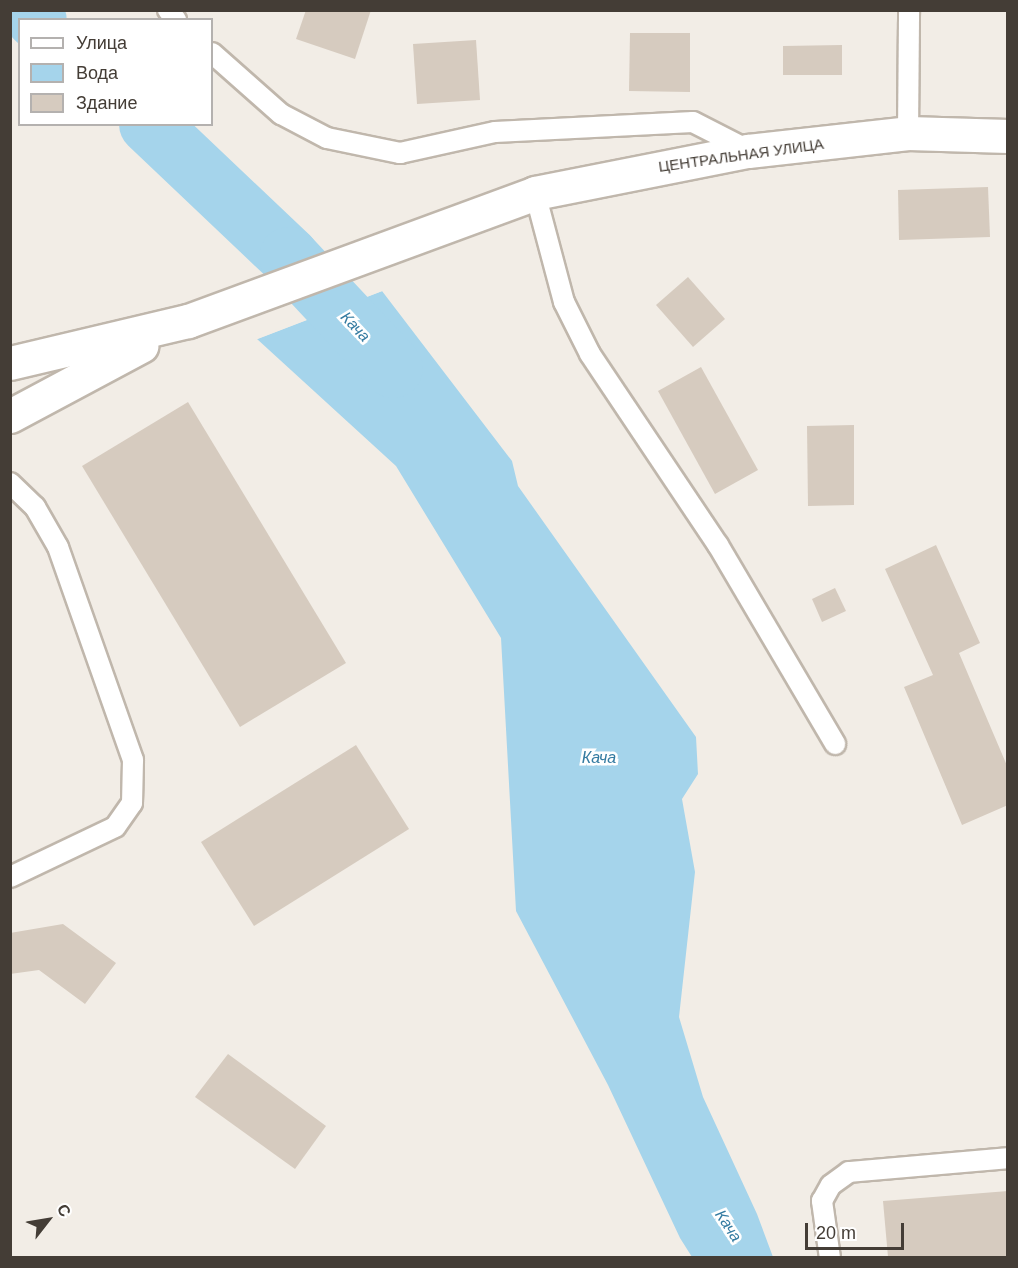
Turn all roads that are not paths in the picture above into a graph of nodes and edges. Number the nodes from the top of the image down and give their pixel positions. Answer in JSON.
{"nodes":[{"id":1,"x":909,"y":10,"type":"edge"},
{"id":2,"x":213,"y":53,"type":"edge"},
{"id":3,"x":908,"y":133,"type":"junction"},
{"id":4,"x":1008,"y":136,"type":"edge"},
{"id":5,"x":748,"y":151,"type":"junction"},
{"id":6,"x":535,"y":193,"type":"junction"},
{"id":7,"x":188,"y":321,"type":"junction"},
{"id":8,"x":10,"y":363,"type":"edge"},
{"id":9,"x":10,"y":416,"type":"edge"},
{"id":10,"x":10,"y":483,"type":"edge"},
{"id":11,"x":835,"y":744,"type":"dead end"},
{"id":12,"x":10,"y":877,"type":"edge"},
{"id":13,"x":1008,"y":1158,"type":"edge"},
{"id":14,"x":830,"y":1257,"type":"edge"}],
"edges":[{"from":1,"to":3,"type":"lane"},
{"from":2,"to":5,"type":"lane"},
{"from":3,"to":4,"type":"street","name":"ЦЕНТРАЛЬНАЯ УЛИЦА"},
{"from":3,"to":5,"type":"street","name":"ЦЕНТРАЛЬНАЯ УЛИЦА"},
{"from":5,"to":6,"type":"street","name":"ЦЕНТРАЛЬНАЯ УЛИЦА"},
{"from":6,"to":7,"type":"street","name":"ЦЕНТРАЛЬНАЯ УЛИЦА"},
{"from":6,"to":11,"type":"lane"},
{"from":7,"to":8,"type":"street"},
{"from":7,"to":9,"type":"street"},
{"from":10,"to":12,"type":"lane"},
{"from":13,"to":14,"type":"lane"}]}
